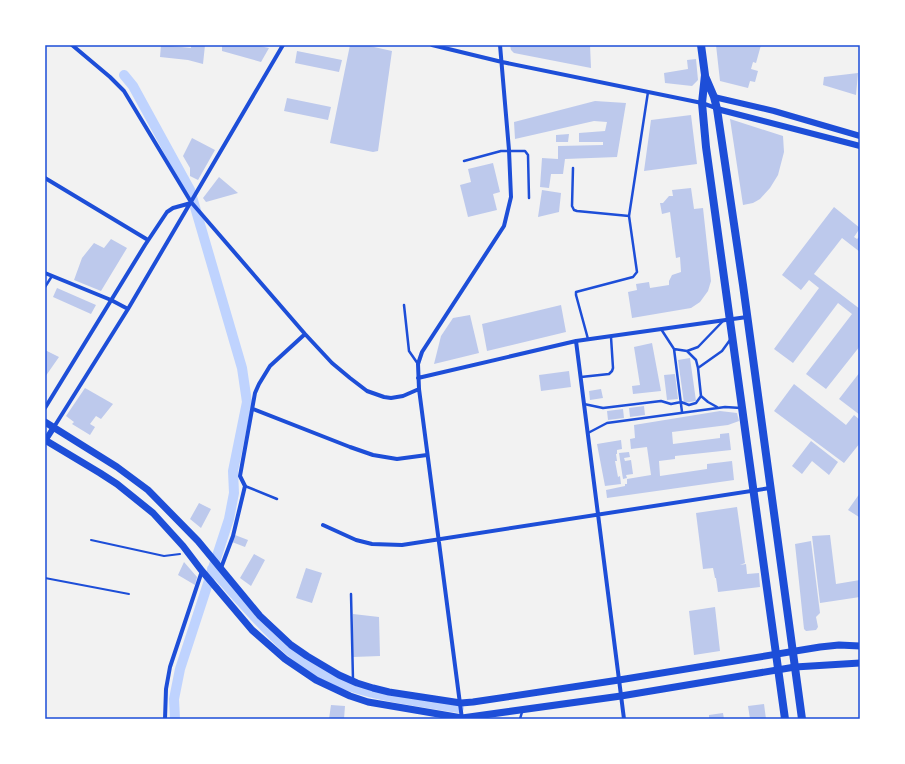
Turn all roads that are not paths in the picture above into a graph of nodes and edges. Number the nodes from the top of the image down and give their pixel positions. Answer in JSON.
{"nodes":[{"id":1,"x":72,"y":45,"type":"edge"},
{"id":2,"x":283,"y":45,"type":"edge"},
{"id":3,"x":432,"y":45,"type":"edge"},
{"id":4,"x":500,"y":45,"type":"edge"},
{"id":5,"x":701,"y":45,"type":"edge"},
{"id":6,"x":502,"y":62,"type":"junction"},
{"id":7,"x":705,"y":75,"type":"junction"},
{"id":8,"x":648,"y":92,"type":"junction"},
{"id":9,"x":714,"y":97,"type":"junction"},
{"id":10,"x":702,"y":103,"type":"junction"},
{"id":11,"x":717,"y":109,"type":"junction"},
{"id":12,"x":860,"y":136,"type":"edge"},
{"id":13,"x":859,"y":146,"type":"edge"},
{"id":14,"x":509,"y":150,"type":"junction"},
{"id":15,"x":464,"y":161,"type":"dead end"},
{"id":16,"x":573,"y":168,"type":"dead end"},
{"id":17,"x":45,"y":178,"type":"edge"},
{"id":18,"x":530,"y":198,"type":"dead end"},
{"id":19,"x":191,"y":202,"type":"junction"},
{"id":20,"x":629,"y":216,"type":"junction"},
{"id":21,"x":148,"y":240,"type":"junction"},
{"id":22,"x":45,"y":273,"type":"edge"},
{"id":23,"x":52,"y":276,"type":"junction"},
{"id":24,"x":45,"y":287,"type":"edge"},
{"id":25,"x":111,"y":300,"type":"junction"},
{"id":26,"x":404,"y":305,"type":"dead end"},
{"id":27,"x":128,"y":309,"type":"junction"},
{"id":28,"x":747,"y":317,"type":"junction"},
{"id":29,"x":727,"y":320,"type":"junction"},
{"id":30,"x":661,"y":329,"type":"junction"},
{"id":31,"x":305,"y":334,"type":"junction"},
{"id":32,"x":610,"y":336,"type":"junction"},
{"id":33,"x":732,"y":337,"type":"junction"},
{"id":34,"x":588,"y":339,"type":"junction"},
{"id":35,"x":576,"y":341,"type":"junction"},
{"id":36,"x":674,"y":349,"type":"junction"},
{"id":37,"x":687,"y":351,"type":"junction"},
{"id":38,"x":418,"y":364,"type":"junction"},
{"id":39,"x":698,"y":368,"type":"junction"},
{"id":40,"x":418,"y":378,"type":"junction"},
{"id":41,"x":580,"y":378,"type":"junction"},
{"id":42,"x":419,"y":388,"type":"junction"},
{"id":43,"x":701,"y":396,"type":"junction"},
{"id":44,"x":681,"y":402,"type":"junction"},
{"id":45,"x":584,"y":404,"type":"junction"},
{"id":46,"x":719,"y":407,"type":"junction"},
{"id":47,"x":45,"y":408,"type":"edge"},
{"id":48,"x":253,"y":409,"type":"junction"},
{"id":49,"x":682,"y":412,"type":"junction"},
{"id":50,"x":743,"y":412,"type":"junction"},
{"id":51,"x":45,"y":422,"type":"edge"},
{"id":52,"x":54,"y":427,"type":"junction"},
{"id":53,"x":588,"y":433,"type":"junction"},
{"id":54,"x":45,"y":440,"type":"edge"},
{"id":55,"x":427,"y":455,"type":"junction"},
{"id":56,"x":244,"y":486,"type":"junction"},
{"id":57,"x":770,"y":488,"type":"junction"},
{"id":58,"x":754,"y":490,"type":"junction"},
{"id":59,"x":278,"y":499,"type":"dead end"},
{"id":60,"x":598,"y":514,"type":"junction"},
{"id":61,"x":323,"y":525,"type":"dead end"},
{"id":62,"x":439,"y":540,"type":"junction"},
{"id":63,"x":221,"y":568,"type":"junction"},
{"id":64,"x":202,"y":571,"type":"junction"},
{"id":65,"x":350,"y":594,"type":"dead end"},
{"id":66,"x":860,"y":646,"type":"edge"},
{"id":67,"x":793,"y":651,"type":"junction"},
{"id":68,"x":776,"y":654,"type":"junction"},
{"id":69,"x":860,"y":663,"type":"edge"},
{"id":70,"x":795,"y":667,"type":"junction"},
{"id":71,"x":778,"y":670,"type":"junction"},
{"id":72,"x":619,"y":680,"type":"junction"},
{"id":73,"x":353,"y":681,"type":"junction"},
{"id":74,"x":621,"y":696,"type":"junction"},
{"id":75,"x":461,"y":703,"type":"junction"},
{"id":76,"x":522,"y":710,"type":"junction"},
{"id":77,"x":483,"y":717,"type":"edge"},
{"id":78,"x":165,"y":719,"type":"edge"},
{"id":79,"x":462,"y":719,"type":"edge"},
{"id":80,"x":520,"y":719,"type":"edge"},
{"id":81,"x":624,"y":719,"type":"edge"},
{"id":82,"x":785,"y":719,"type":"edge"},
{"id":83,"x":802,"y":719,"type":"edge"}],
"edges":[{"from":1,"to":19,"type":"street"},
{"from":2,"to":19,"type":"street"},
{"from":3,"to":6,"type":"street"},
{"from":4,"to":6,"type":"street"},
{"from":5,"to":7,"type":"main road"},
{"from":6,"to":8,"type":"street"},
{"from":6,"to":14,"type":"street"},
{"from":7,"to":9,"type":"main road"},
{"from":7,"to":10,"type":"main road"},
{"from":8,"to":10,"type":"street"},
{"from":8,"to":20,"type":"lane"},
{"from":9,"to":10,"type":"street"},
{"from":9,"to":11,"type":"main road"},
{"from":9,"to":12,"type":"street"},
{"from":10,"to":11,"type":"street"},
{"from":10,"to":29,"type":"main road"},
{"from":11,"to":13,"type":"street"},
{"from":11,"to":28,"type":"main road"},
{"from":12,"to":13,"type":"street"},
{"from":14,"to":15,"type":"lane"},
{"from":14,"to":18,"type":"lane"},
{"from":14,"to":38,"type":"street"},
{"from":16,"to":20,"type":"lane"},
{"from":17,"to":21,"type":"street"},
{"from":19,"to":21,"type":"street"},
{"from":19,"to":27,"type":"street"},
{"from":19,"to":31,"type":"street"},
{"from":20,"to":34,"type":"lane"},
{"from":21,"to":25,"type":"street"},
{"from":22,"to":23,"type":"street"},
{"from":23,"to":24,"type":"lane"},
{"from":23,"to":25,"type":"street"},
{"from":25,"to":27,"type":"street"},
{"from":25,"to":47,"type":"street"},
{"from":26,"to":38,"type":"lane"},
{"from":27,"to":52,"type":"street"},
{"from":28,"to":29,"type":"street"},
{"from":28,"to":57,"type":"main road"},
{"from":29,"to":30,"type":"street"},
{"from":29,"to":33,"type":"main road"},
{"from":29,"to":37,"type":"lane"},
{"from":30,"to":32,"type":"street"},
{"from":30,"to":36,"type":"lane"},
{"from":31,"to":42,"type":"street"},
{"from":31,"to":48,"type":"street"},
{"from":32,"to":34,"type":"street"},
{"from":32,"to":41,"type":"lane"},
{"from":33,"to":39,"type":"lane"},
{"from":33,"to":50,"type":"main road"},
{"from":34,"to":35,"type":"street"},
{"from":35,"to":40,"type":"street"},
{"from":35,"to":41,"type":"street"},
{"from":36,"to":37,"type":"lane"},
{"from":36,"to":44,"type":"lane"},
{"from":37,"to":39,"type":"lane"},
{"from":38,"to":40,"type":"street"},
{"from":39,"to":43,"type":"lane"},
{"from":40,"to":42,"type":"street"},
{"from":41,"to":45,"type":"street"},
{"from":42,"to":55,"type":"street"},
{"from":43,"to":44,"type":"lane"},
{"from":43,"to":46,"type":"lane"},
{"from":44,"to":45,"type":"lane"},
{"from":44,"to":49,"type":"lane"},
{"from":45,"to":53,"type":"street"},
{"from":46,"to":49,"type":"lane"},
{"from":46,"to":50,"type":"lane"},
{"from":48,"to":55,"type":"street"},
{"from":48,"to":56,"type":"street"},
{"from":49,"to":53,"type":"lane"},
{"from":50,"to":58,"type":"main road"},
{"from":51,"to":52,"type":"main road"},
{"from":52,"to":54,"type":"street"},
{"from":52,"to":63,"type":"main road"},
{"from":53,"to":60,"type":"street"},
{"from":54,"to":64,"type":"main road"},
{"from":55,"to":62,"type":"street"},
{"from":56,"to":59,"type":"lane"},
{"from":56,"to":63,"type":"street"},
{"from":57,"to":58,"type":"street"},
{"from":57,"to":67,"type":"main road"},
{"from":58,"to":60,"type":"street"},
{"from":58,"to":68,"type":"main road"},
{"from":60,"to":62,"type":"street"},
{"from":60,"to":72,"type":"street"},
{"from":61,"to":62,"type":"street"},
{"from":62,"to":75,"type":"street"},
{"from":63,"to":73,"type":"main road"},
{"from":64,"to":78,"type":"street"},
{"from":64,"to":79,"type":"main road"},
{"from":65,"to":73,"type":"lane"},
{"from":66,"to":67,"type":"main road"},
{"from":67,"to":68,"type":"main road"},
{"from":67,"to":70,"type":"main road"},
{"from":68,"to":71,"type":"main road"},
{"from":68,"to":72,"type":"main road"},
{"from":69,"to":70,"type":"main road"},
{"from":70,"to":71,"type":"main road"},
{"from":70,"to":83,"type":"main road"},
{"from":71,"to":74,"type":"main road"},
{"from":71,"to":82,"type":"main road"},
{"from":72,"to":74,"type":"street"},
{"from":72,"to":75,"type":"main road"},
{"from":73,"to":75,"type":"main road"},
{"from":74,"to":76,"type":"main road"},
{"from":74,"to":81,"type":"street"},
{"from":75,"to":79,"type":"street"},
{"from":76,"to":77,"type":"main road"},
{"from":76,"to":80,"type":"lane"},
{"from":77,"to":79,"type":"main road"}]}
